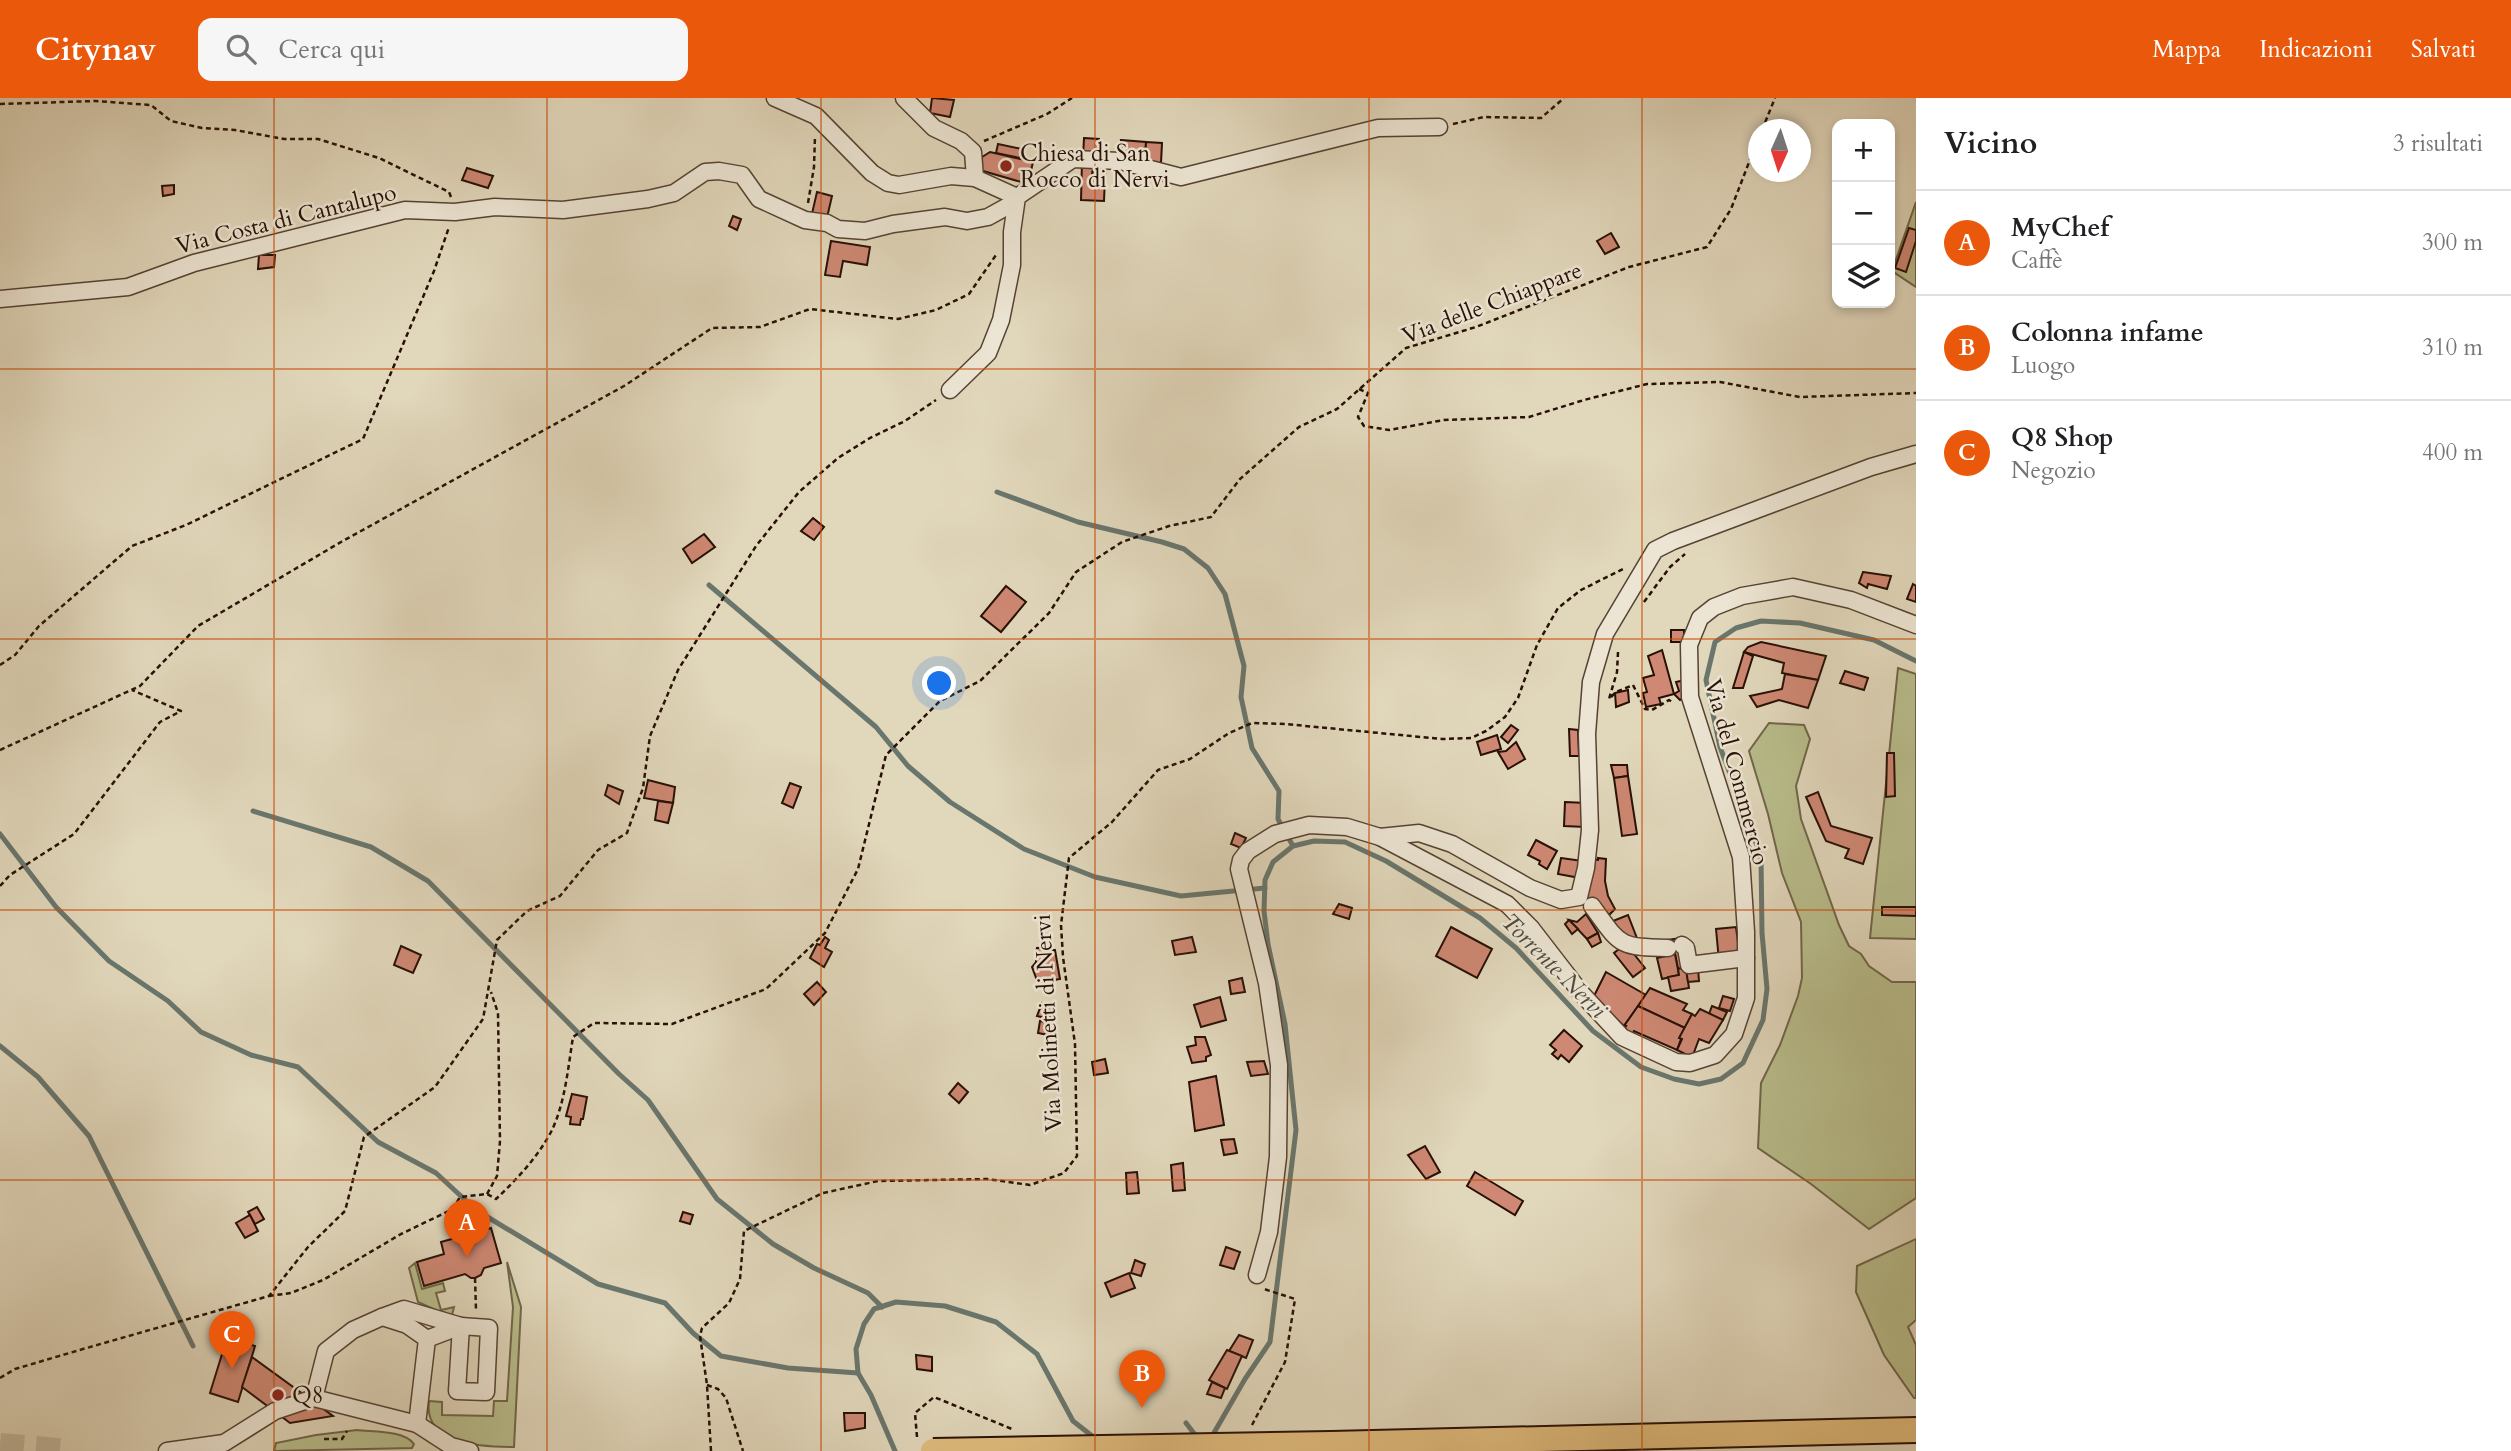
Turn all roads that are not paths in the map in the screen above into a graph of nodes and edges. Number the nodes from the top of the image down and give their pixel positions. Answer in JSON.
{"nodes":[{"id":1,"x":775,"y":98,"type":"edge"},
{"id":2,"x":904,"y":98,"type":"edge"},
{"id":3,"x":1439,"y":127,"type":"road end"},
{"id":4,"x":975,"y":178,"type":"junction"},
{"id":5,"x":1016,"y":199,"type":"junction"},
{"id":6,"x":0,"y":299,"type":"edge"},
{"id":7,"x":950,"y":390,"type":"road end"},
{"id":8,"x":1916,"y":454,"type":"edge"},
{"id":9,"x":1916,"y":625,"type":"edge"},
{"id":10,"x":1380,"y":837,"type":"junction"},
{"id":11,"x":1592,"y":906,"type":"dead end"},
{"id":12,"x":1746,"y":958,"type":"junction"},
{"id":13,"x":1256,"y":1275,"type":"road end"},
{"id":14,"x":382,"y":1317,"type":"junction"},
{"id":15,"x":427,"y":1339,"type":"junction"},
{"id":16,"x":314,"y":1398,"type":"junction"},
{"id":17,"x":417,"y":1424,"type":"junction"},
{"id":18,"x":1916,"y":1430,"type":"edge"},
{"id":19,"x":925,"y":1447,"type":"edge"},
{"id":20,"x":167,"y":1451,"type":"edge"},
{"id":21,"x":470,"y":1451,"type":"edge"}],
"edges":[{"from":1,"to":4,"type":"street"},
{"from":2,"to":4,"type":"street"},
{"from":3,"to":5,"type":"street","name":"Via Costa di Cantalupo"},
{"from":4,"to":5,"type":"street"},
{"from":5,"to":6,"type":"street","name":"Via Costa di Cantalupo"},
{"from":5,"to":7,"type":"street"},
{"from":8,"to":10,"type":"street"},
{"from":9,"to":12,"type":"street","name":"Via del Commercio"},
{"from":10,"to":12,"type":"street","name":"Via del Commercio"},
{"from":10,"to":13,"type":"street","name":"Via del Commercio"},
{"from":11,"to":12,"type":"street"},
{"from":14,"to":15,"type":"street"},
{"from":14,"to":15,"type":"street"},
{"from":14,"to":16,"type":"street"},
{"from":15,"to":17,"type":"street"},
{"from":16,"to":17,"type":"street"},
{"from":16,"to":20,"type":"street"},
{"from":17,"to":21,"type":"street"},
{"from":18,"to":19,"type":"highway","bridge":true}]}
